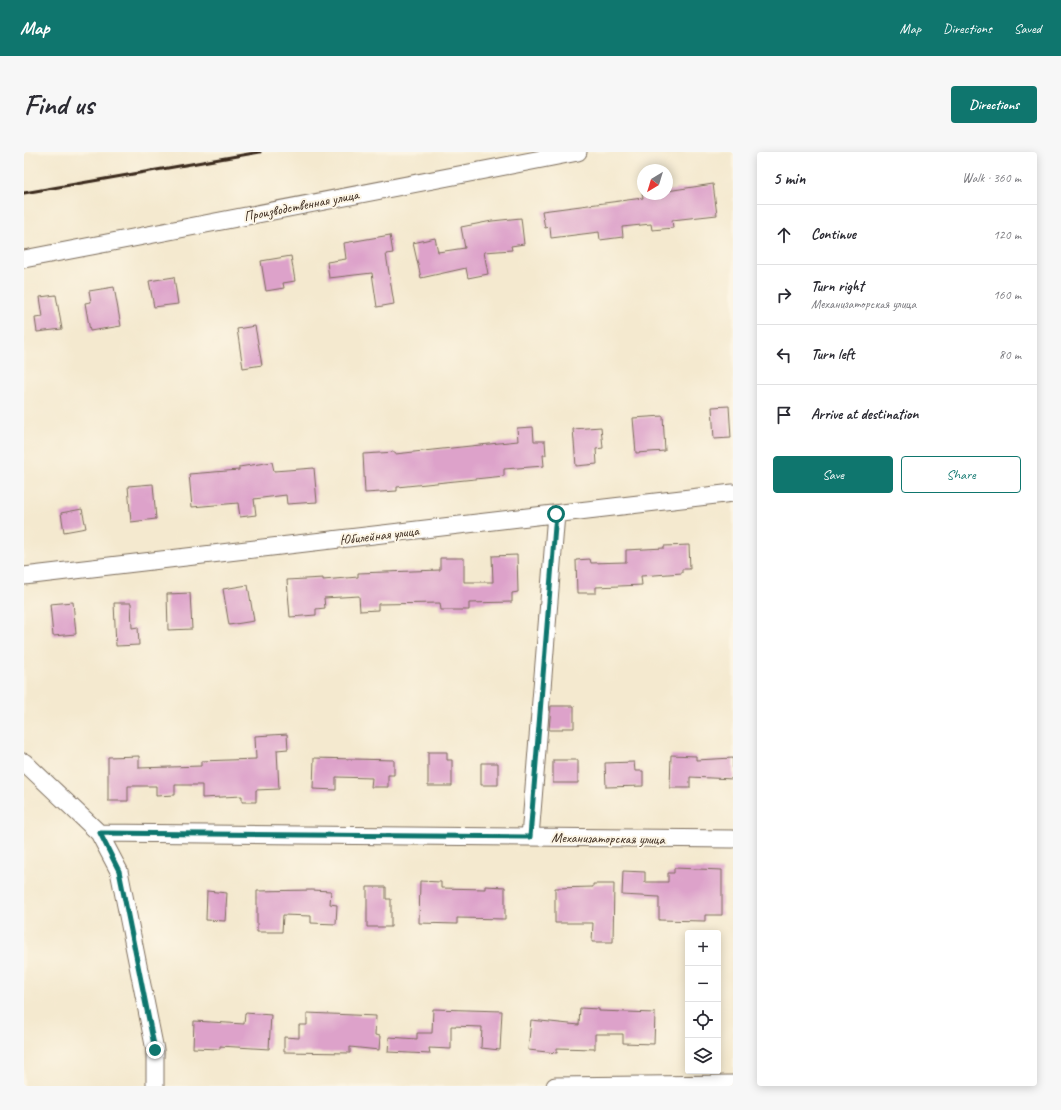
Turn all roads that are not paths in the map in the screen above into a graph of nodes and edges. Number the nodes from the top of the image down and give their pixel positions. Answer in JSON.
{"nodes":[{"id":1,"x":578,"y":152,"type":"edge"},
{"id":2,"x":24,"y":259,"type":"edge"},
{"id":3,"x":733,"y":493,"type":"edge"},
{"id":4,"x":556,"y":514,"type":"junction"},
{"id":5,"x":24,"y":576,"type":"edge"},
{"id":6,"x":24,"y":762,"type":"edge"},
{"id":7,"x":100,"y":833,"type":"junction"},
{"id":8,"x":530,"y":837,"type":"junction"},
{"id":9,"x":733,"y":839,"type":"edge"},
{"id":10,"x":733,"y":1084,"type":"edge"},
{"id":11,"x":155,"y":1086,"type":"edge"},
{"id":12,"x":555,"y":1086,"type":"edge"}],
"edges":[{"from":1,"to":2,"type":"street","name":"Производственная улица"},
{"from":3,"to":4,"type":"street","name":"Юбилейная улица"},
{"from":4,"to":5,"type":"street","name":"Юбилейная улица"},
{"from":4,"to":8,"type":"street"},
{"from":6,"to":7,"type":"street"},
{"from":7,"to":8,"type":"street","name":"Механизаторская улица"},
{"from":7,"to":11,"type":"street"},
{"from":8,"to":9,"type":"street","name":"Механизаторская улица"},
{"from":10,"to":12,"type":"street"}]}
